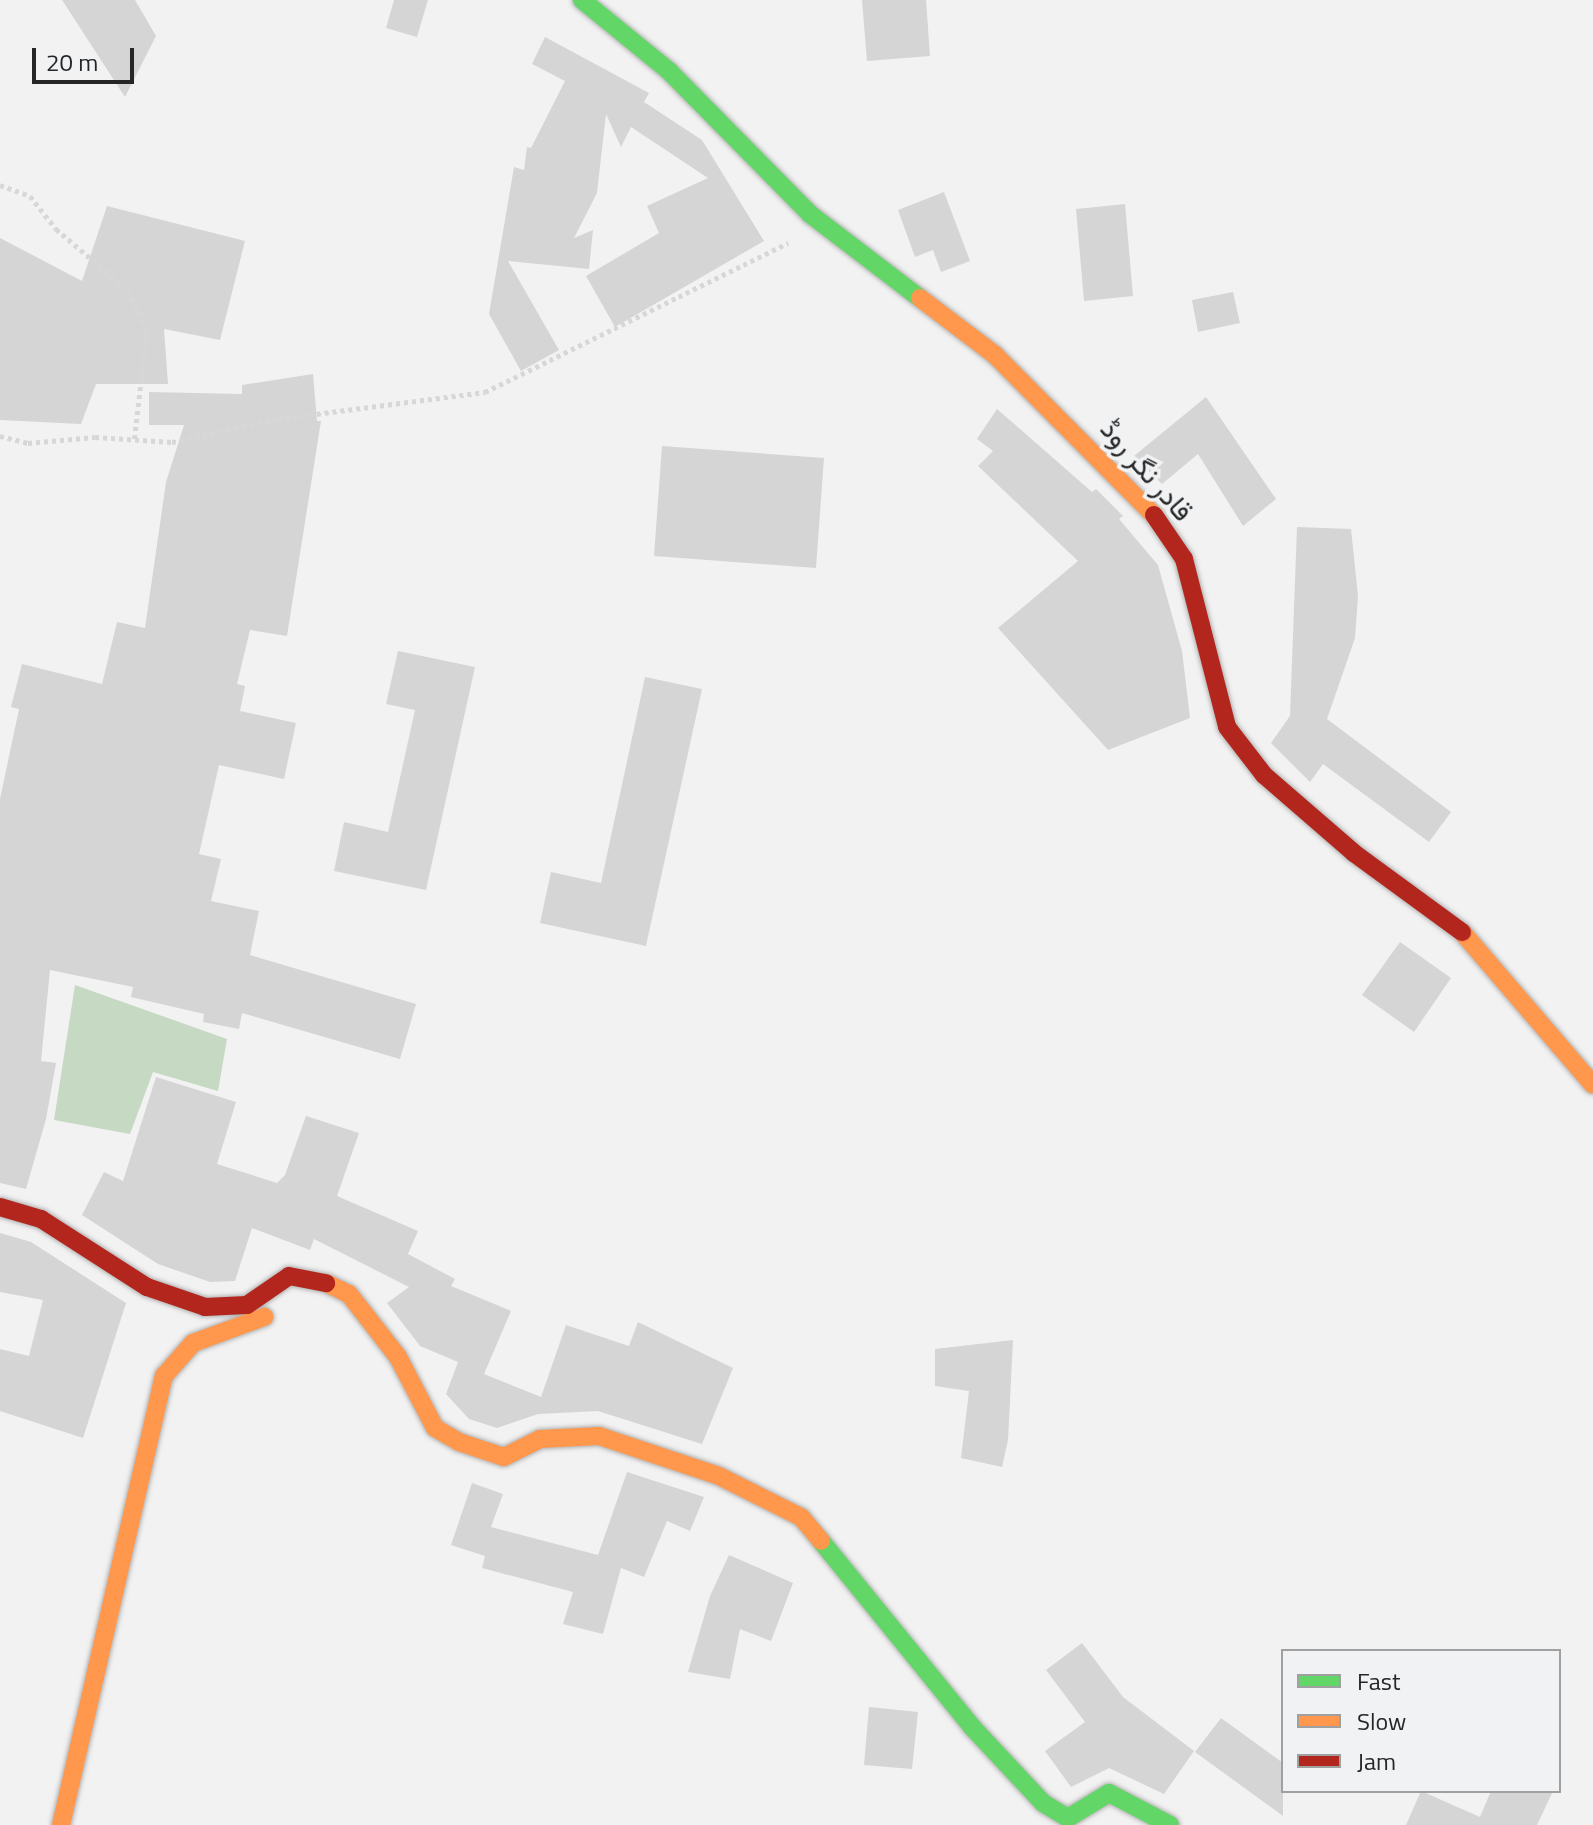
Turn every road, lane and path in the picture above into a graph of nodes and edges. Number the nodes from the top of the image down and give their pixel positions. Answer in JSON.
{"nodes":[{"id":1,"x":582,"y":0,"type":"edge"},
{"id":2,"x":0,"y":185,"type":"edge"},
{"id":3,"x":816,"y":219,"type":"junction"},
{"id":4,"x":0,"y":436,"type":"edge"},
{"id":5,"x":134,"y":441,"type":"junction"},
{"id":6,"x":1593,"y":1085,"type":"edge"},
{"id":7,"x":0,"y":1207,"type":"edge"},
{"id":8,"x":280,"y":1279,"type":"junction"},
{"id":9,"x":61,"y":1825,"type":"edge"},
{"id":10,"x":1170,"y":1825,"type":"edge"}],
"edges":[{"from":1,"to":3,"type":"street","name":"قادر نگر روڈ"},
{"from":2,"to":5,"type":"path"},
{"from":3,"to":5,"type":"path"},
{"from":3,"to":6,"type":"street","name":"قادر نگر روڈ"},
{"from":4,"to":5,"type":"path"},
{"from":7,"to":8,"type":"street"},
{"from":8,"to":9,"type":"street"},
{"from":8,"to":10,"type":"street"}]}
